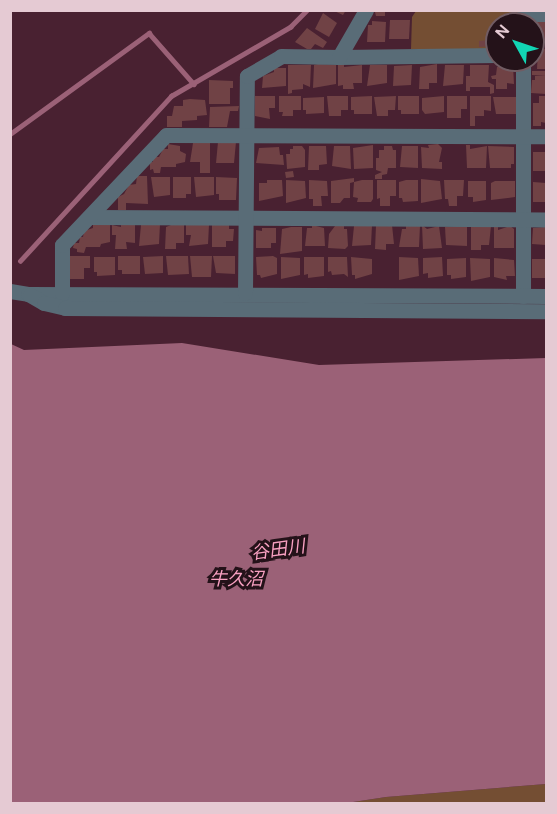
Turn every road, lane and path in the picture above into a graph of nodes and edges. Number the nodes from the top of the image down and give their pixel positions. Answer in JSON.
{"nodes":[{"id":1,"x":366,"y":10,"type":"edge"},
{"id":2,"x":485,"y":56,"type":"edge"},
{"id":3,"x":339,"y":57,"type":"junction"},
{"id":4,"x":523,"y":72,"type":"edge"},
{"id":5,"x":246,"y":135,"type":"junction"},
{"id":6,"x":523,"y":136,"type":"junction"},
{"id":7,"x":546,"y":136,"type":"edge"},
{"id":8,"x":89,"y":217,"type":"junction"},
{"id":9,"x":246,"y":218,"type":"junction"},
{"id":10,"x":523,"y":219,"type":"junction"},
{"id":11,"x":546,"y":219,"type":"edge"},
{"id":12,"x":10,"y":291,"type":"edge"},
{"id":13,"x":245,"y":293,"type":"junction"},
{"id":14,"x":28,"y":294,"type":"junction"},
{"id":15,"x":62,"y":294,"type":"junction"},
{"id":16,"x":523,"y":296,"type":"junction"},
{"id":17,"x":546,"y":296,"type":"edge"},
{"id":18,"x":546,"y":311,"type":"edge"}],
"edges":[{"from":1,"to":3,"type":"street"},
{"from":2,"to":3,"type":"street"},
{"from":3,"to":5,"type":"street"},
{"from":4,"to":6,"type":"street"},
{"from":5,"to":6,"type":"street"},
{"from":5,"to":8,"type":"street"},
{"from":5,"to":9,"type":"street"},
{"from":6,"to":7,"type":"street"},
{"from":6,"to":10,"type":"street"},
{"from":8,"to":9,"type":"street"},
{"from":8,"to":15,"type":"street"},
{"from":9,"to":10,"type":"street"},
{"from":9,"to":13,"type":"street"},
{"from":10,"to":11,"type":"street"},
{"from":10,"to":16,"type":"street"},
{"from":12,"to":14,"type":"street"},
{"from":13,"to":15,"type":"street"},
{"from":13,"to":16,"type":"street"},
{"from":14,"to":15,"type":"street"},
{"from":14,"to":18,"type":"street"},
{"from":16,"to":17,"type":"street"}]}
